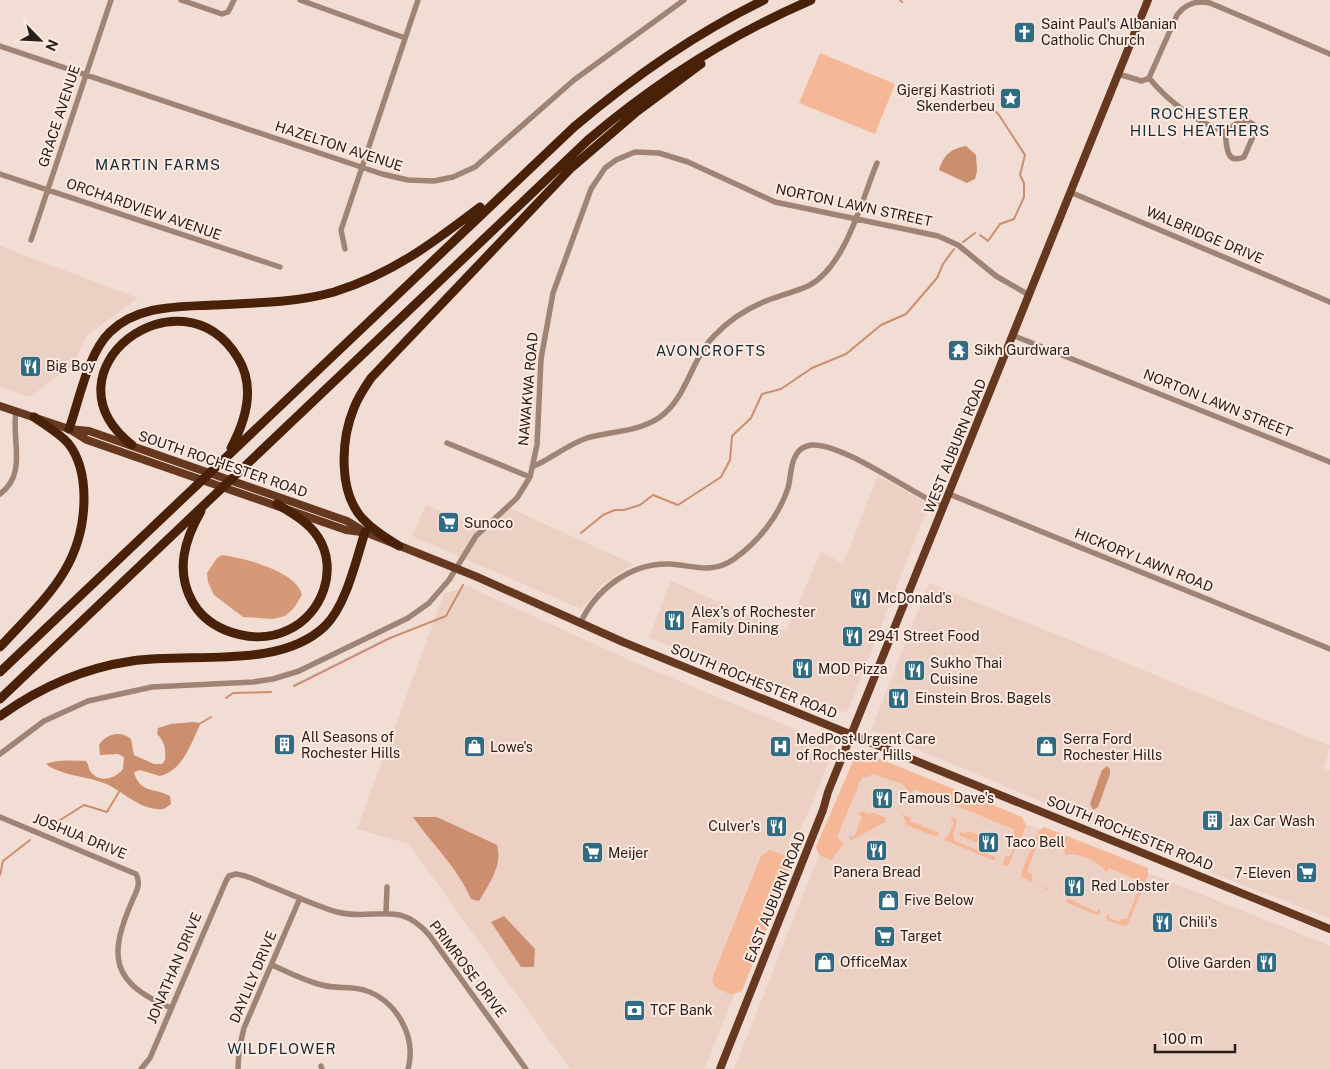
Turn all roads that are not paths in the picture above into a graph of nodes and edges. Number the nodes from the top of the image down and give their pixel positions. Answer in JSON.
{"nodes":[{"id":1,"x":111,"y":0,"type":"edge"},
{"id":2,"x":182,"y":0,"type":"edge"},
{"id":3,"x":234,"y":0,"type":"edge"},
{"id":4,"x":300,"y":0,"type":"edge"},
{"id":5,"x":418,"y":0,"type":"edge"},
{"id":6,"x":684,"y":0,"type":"edge"},
{"id":7,"x":764,"y":0,"type":"edge"},
{"id":8,"x":811,"y":0,"type":"edge"},
{"id":9,"x":1148,"y":0,"type":"edge"},
{"id":10,"x":752,"y":29,"type":"junction"},
{"id":11,"x":405,"y":38,"type":"junction"},
{"id":12,"x":0,"y":46,"type":"edge"},
{"id":13,"x":1330,"y":54,"type":"edge"},
{"id":14,"x":1118,"y":74,"type":"junction"},
{"id":15,"x":86,"y":75,"type":"junction"},
{"id":16,"x":1149,"y":78,"type":"junction"},
{"id":17,"x":1225,"y":132,"type":"junction"},
{"id":18,"x":635,"y":152,"type":"joint"},
{"id":19,"x":877,"y":163,"type":"dead end"},
{"id":20,"x":362,"y":167,"type":"junction"},
{"id":21,"x":0,"y":174,"type":"edge"},
{"id":22,"x":518,"y":178,"type":"junction"},
{"id":23,"x":48,"y":189,"type":"junction"},
{"id":24,"x":1070,"y":192,"type":"junction"},
{"id":25,"x":854,"y":219,"type":"junction"},
{"id":26,"x":31,"y":240,"type":"dead end"},
{"id":27,"x":345,"y":249,"type":"dead end"},
{"id":28,"x":280,"y":267,"type":"dead end"},
{"id":29,"x":1029,"y":295,"type":"junction"},
{"id":30,"x":1330,"y":302,"type":"edge"},
{"id":31,"x":1012,"y":335,"type":"junction"},
{"id":32,"x":0,"y":406,"type":"edge"},
{"id":33,"x":16,"y":411,"type":"junction"},
{"id":34,"x":34,"y":417,"type":"junction"},
{"id":35,"x":69,"y":429,"type":"junction"},
{"id":36,"x":446,"y":443,"type":"dead end"},
{"id":37,"x":132,"y":446,"type":"junction"},
{"id":38,"x":228,"y":454,"type":"junction"},
{"id":39,"x":1330,"y":462,"type":"edge"},
{"id":40,"x":534,"y":466,"type":"junction"},
{"id":41,"x":530,"y":476,"type":"junction"},
{"id":42,"x":0,"y":494,"type":"edge"},
{"id":43,"x":949,"y":494,"type":"junction"},
{"id":44,"x":206,"y":503,"type":"junction"},
{"id":45,"x":277,"y":504,"type":"junction"},
{"id":46,"x":944,"y":507,"type":"junction"},
{"id":47,"x":366,"y":532,"type":"junction"},
{"id":48,"x":399,"y":546,"type":"junction"},
{"id":49,"x":456,"y":569,"type":"junction"},
{"id":50,"x":580,"y":624,"type":"junction"},
{"id":51,"x":0,"y":647,"type":"edge"},
{"id":52,"x":1330,"y":649,"type":"edge"},
{"id":53,"x":0,"y":672,"type":"edge"},
{"id":54,"x":0,"y":699,"type":"edge"},
{"id":55,"x":0,"y":716,"type":"edge"},
{"id":56,"x":853,"y":735,"type":"junction"},
{"id":57,"x":0,"y":754,"type":"edge"},
{"id":58,"x":0,"y":817,"type":"edge"},
{"id":59,"x":229,"y":876,"type":"joint"},
{"id":60,"x":387,"y":887,"type":"dead end"},
{"id":61,"x":300,"y":898,"type":"junction"},
{"id":62,"x":386,"y":912,"type":"junction"},
{"id":63,"x":1330,"y":928,"type":"edge"},
{"id":64,"x":272,"y":965,"type":"junction"},
{"id":65,"x":171,"y":1008,"type":"junction"},
{"id":66,"x":141,"y":1069,"type":"edge"},
{"id":67,"x":238,"y":1069,"type":"edge"},
{"id":68,"x":408,"y":1069,"type":"edge"},
{"id":69,"x":526,"y":1069,"type":"edge"},
{"id":70,"x":720,"y":1069,"type":"edge"}],
"edges":[{"from":1,"to":15,"type":"street","name":"GRACE AVENUE"},
{"from":2,"to":3,"type":"street"},
{"from":4,"to":11,"type":"street"},
{"from":5,"to":11,"type":"street"},
{"from":6,"to":20,"type":"street","name":"HAZELTON AVENUE"},
{"from":7,"to":22,"type":"highway"},
{"from":8,"to":10,"type":"highway"},
{"from":9,"to":14,"type":"main road","name":"WEST AUBURN ROAD"},
{"from":10,"to":44,"type":"highway"},
{"from":10,"to":48,"type":"highway"},
{"from":11,"to":20,"type":"street"},
{"from":12,"to":15,"type":"street","name":"HAZELTON AVENUE"},
{"from":13,"to":16,"type":"street"},
{"from":14,"to":16,"type":"street"},
{"from":14,"to":24,"type":"main road","name":"WEST AUBURN ROAD"},
{"from":15,"to":20,"type":"street","name":"HAZELTON AVENUE"},
{"from":15,"to":23,"type":"street","name":"GRACE AVENUE"},
{"from":16,"to":17,"type":"street"},
{"from":17,"to":17,"type":"street"},
{"from":18,"to":25,"type":"street","name":"NORTON LAWN STREET"},
{"from":18,"to":40,"type":"street","name":"NAWAKWA ROAD"},
{"from":19,"to":25,"type":"street"},
{"from":20,"to":27,"type":"street"},
{"from":21,"to":23,"type":"street","name":"ORCHARDVIEW AVENUE"},
{"from":22,"to":35,"type":"highway"},
{"from":22,"to":38,"type":"highway"},
{"from":23,"to":26,"type":"street","name":"GRACE AVENUE"},
{"from":23,"to":28,"type":"street","name":"ORCHARDVIEW AVENUE"},
{"from":24,"to":29,"type":"main road","name":"WEST AUBURN ROAD"},
{"from":24,"to":30,"type":"street","name":"WALBRIDGE DRIVE"},
{"from":25,"to":29,"type":"street","name":"NORTON LAWN STREET"},
{"from":25,"to":40,"type":"street"},
{"from":29,"to":31,"type":"main road","name":"WEST AUBURN ROAD"},
{"from":31,"to":39,"type":"street","name":"NORTON LAWN STREET"},
{"from":31,"to":43,"type":"main road","name":"WEST AUBURN ROAD"},
{"from":32,"to":33,"type":"main road","name":"SOUTH ROCHESTER ROAD"},
{"from":33,"to":34,"type":"main road","name":"SOUTH ROCHESTER ROAD"},
{"from":33,"to":42,"type":"street"},
{"from":34,"to":35,"type":"main road","name":"SOUTH ROCHESTER ROAD"},
{"from":34,"to":51,"type":"highway"},
{"from":35,"to":37,"type":"main road","name":"SOUTH ROCHESTER ROAD"},
{"from":35,"to":45,"type":"main road","name":"SOUTH ROCHESTER ROAD"},
{"from":36,"to":41,"type":"street"},
{"from":37,"to":38,"type":"highway"},
{"from":37,"to":47,"type":"main road","name":"SOUTH ROCHESTER ROAD"},
{"from":38,"to":53,"type":"highway"},
{"from":40,"to":41,"type":"street","name":"NAWAKWA ROAD"},
{"from":41,"to":49,"type":"street","name":"NAWAKWA ROAD"},
{"from":43,"to":46,"type":"main road","name":"WEST AUBURN ROAD"},
{"from":43,"to":52,"type":"street","name":"HICKORY LAWN ROAD"},
{"from":44,"to":45,"type":"highway"},
{"from":44,"to":54,"type":"highway"},
{"from":45,"to":47,"type":"main road","name":"SOUTH ROCHESTER ROAD"},
{"from":46,"to":50,"type":"street"},
{"from":46,"to":56,"type":"main road","name":"WEST AUBURN ROAD"},
{"from":47,"to":48,"type":"main road","name":"SOUTH ROCHESTER ROAD"},
{"from":47,"to":55,"type":"highway"},
{"from":48,"to":49,"type":"main road","name":"SOUTH ROCHESTER ROAD"},
{"from":49,"to":50,"type":"main road","name":"SOUTH ROCHESTER ROAD"},
{"from":49,"to":57,"type":"street","name":"NAWAKWA ROAD"},
{"from":50,"to":56,"type":"main road","name":"SOUTH ROCHESTER ROAD"},
{"from":56,"to":63,"type":"main road","name":"SOUTH ROCHESTER ROAD"},
{"from":56,"to":70,"type":"main road","name":"EAST AUBURN ROAD"},
{"from":58,"to":65,"type":"street","name":"JOSHUA DRIVE"},
{"from":59,"to":61,"type":"street","name":"PRIMROSE DRIVE"},
{"from":59,"to":65,"type":"street","name":"JONATHAN DRIVE"},
{"from":60,"to":62,"type":"street"},
{"from":61,"to":62,"type":"street","name":"PRIMROSE DRIVE"},
{"from":61,"to":64,"type":"street","name":"DAYLILY DRIVE"},
{"from":62,"to":69,"type":"street","name":"PRIMROSE DRIVE"},
{"from":64,"to":67,"type":"street","name":"DAYLILY DRIVE"},
{"from":64,"to":68,"type":"street"},
{"from":65,"to":66,"type":"street","name":"JONATHAN DRIVE"}]}
